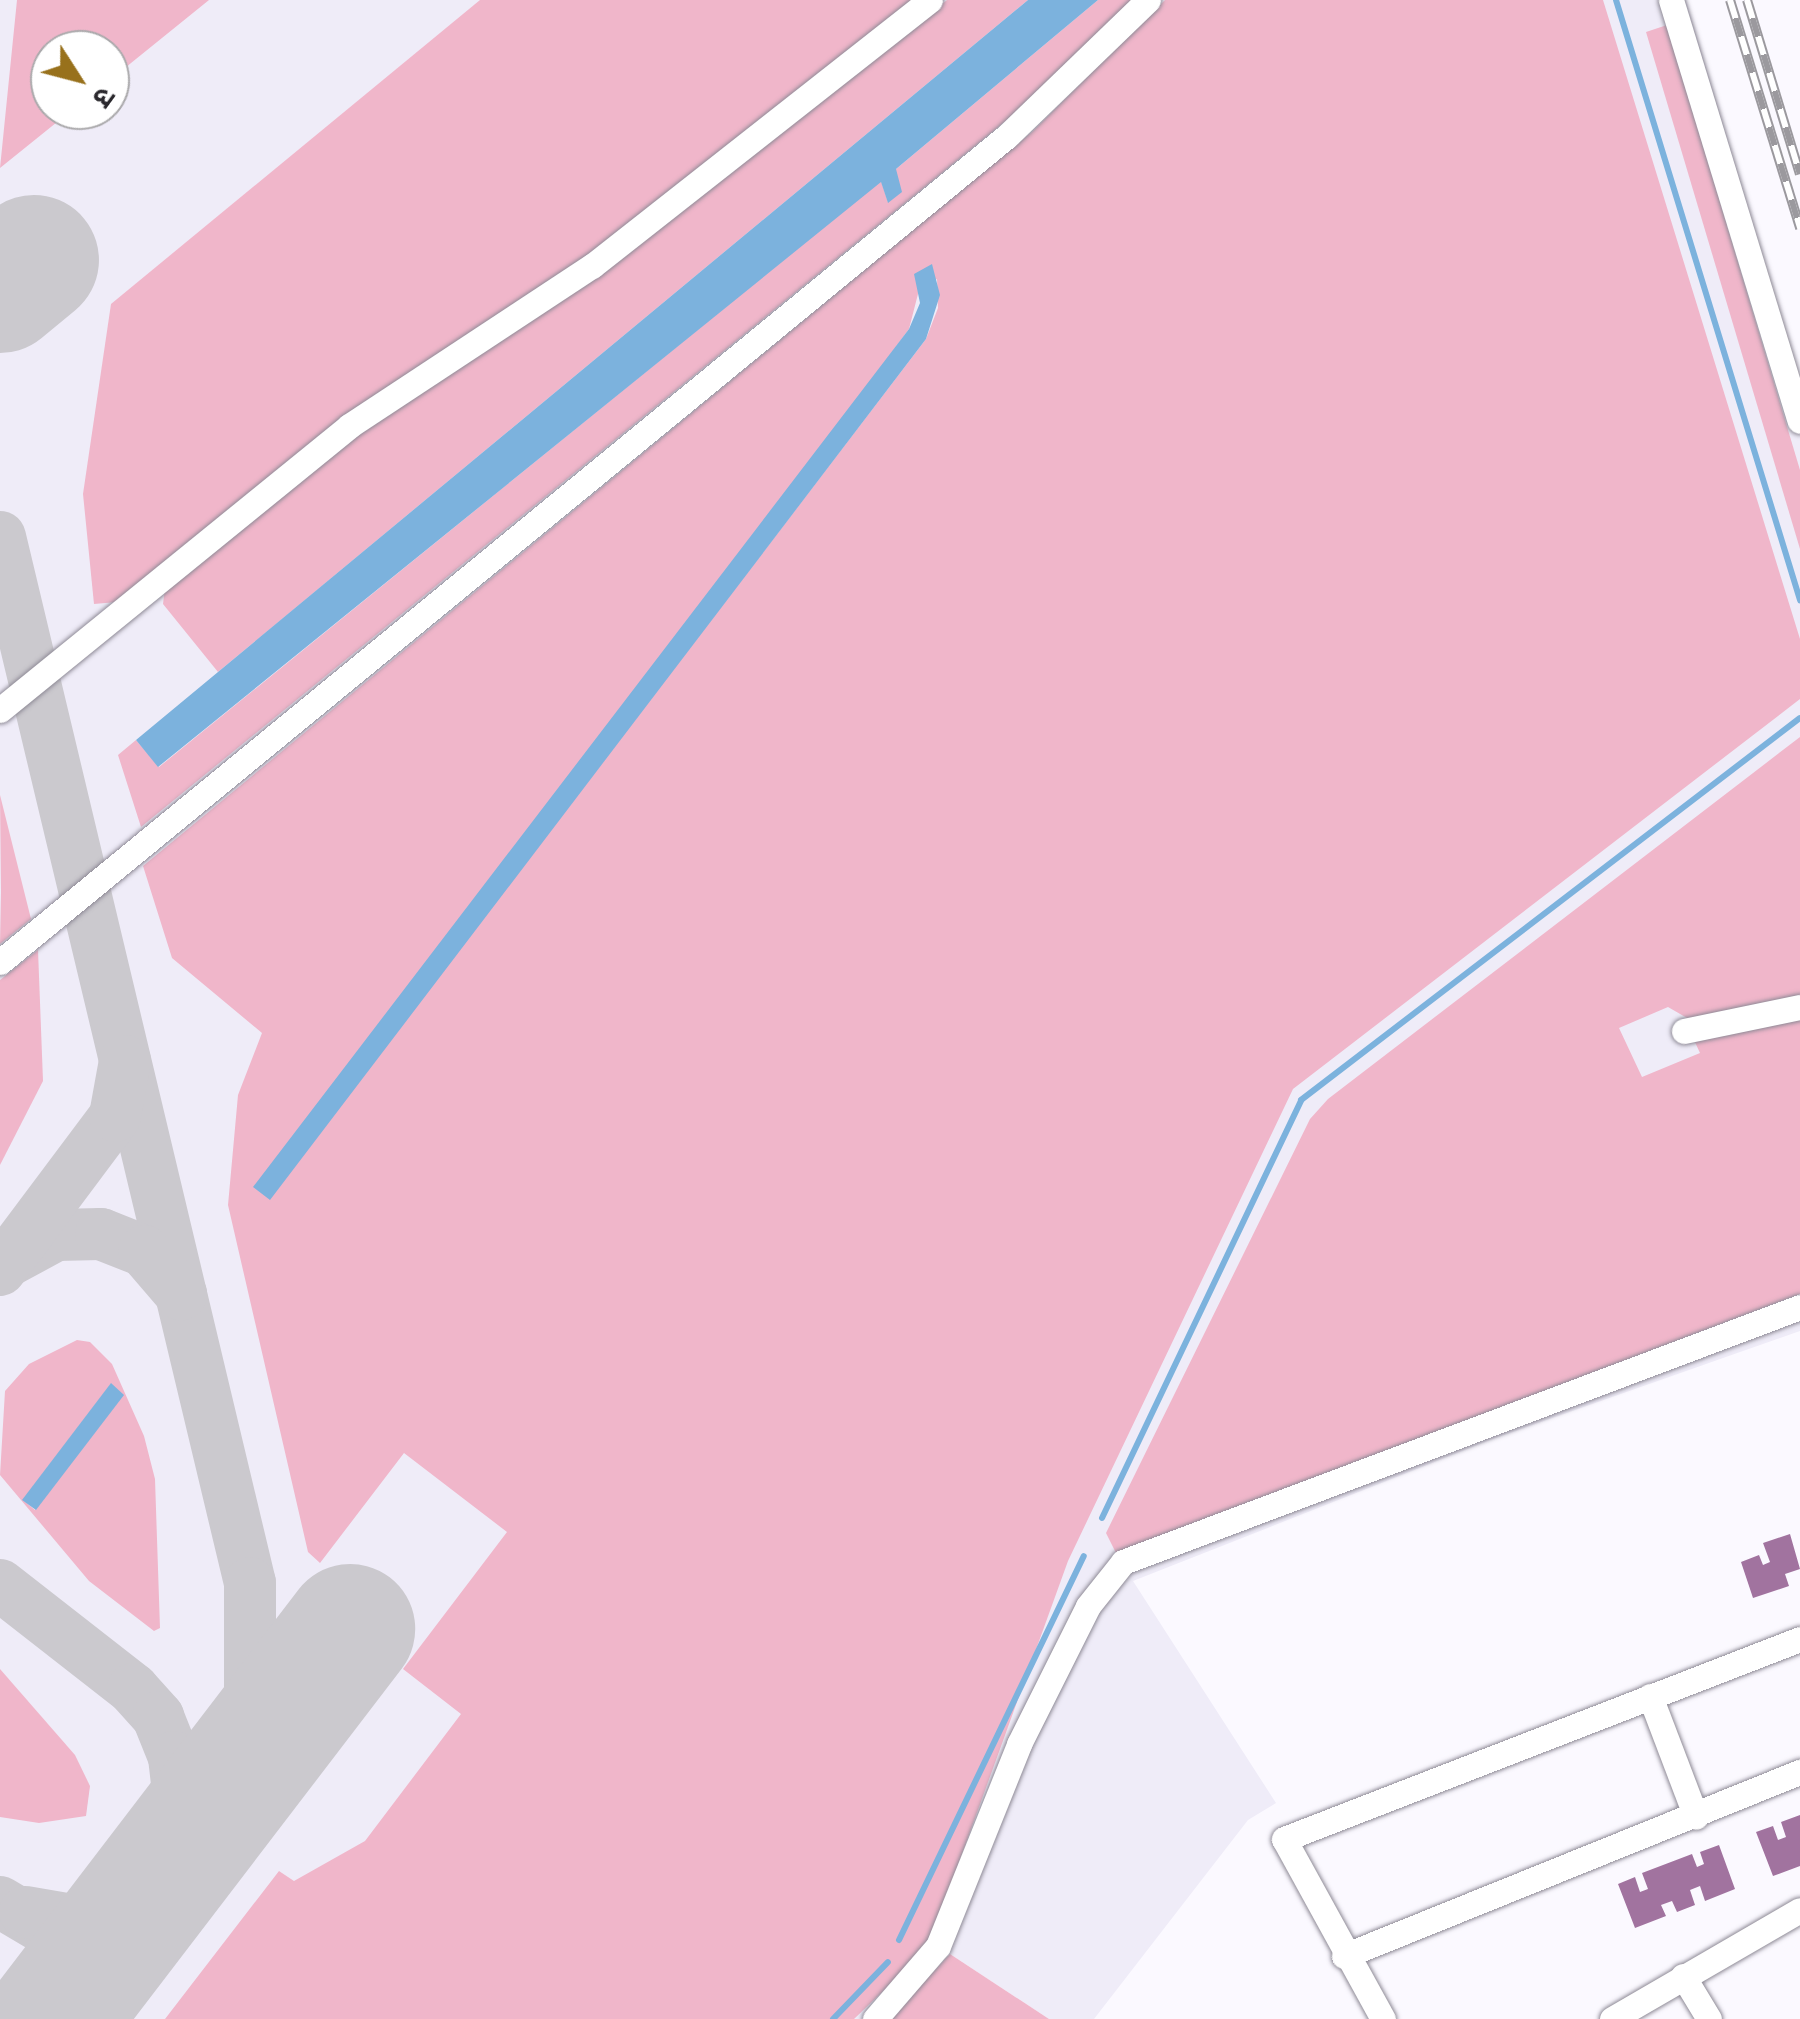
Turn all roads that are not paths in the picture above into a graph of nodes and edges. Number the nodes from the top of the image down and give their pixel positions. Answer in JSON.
{"nodes":[{"id":1,"x":930,"y":0,"type":"edge"},
{"id":2,"x":1148,"y":0,"type":"edge"},
{"id":3,"x":1671,"y":0,"type":"edge"},
{"id":4,"x":1800,"y":421,"type":"edge"},
{"id":5,"x":0,"y":710,"type":"edge"},
{"id":6,"x":0,"y":962,"type":"edge"},
{"id":7,"x":1800,"y":1006,"type":"edge"},
{"id":8,"x":1684,"y":1031,"type":"dead end"},
{"id":9,"x":1800,"y":1307,"type":"edge"},
{"id":10,"x":1800,"y":1639,"type":"edge"},
{"id":11,"x":1650,"y":1696,"type":"junction"},
{"id":12,"x":1800,"y":1772,"type":"edge"},
{"id":13,"x":1696,"y":1817,"type":"junction"},
{"id":14,"x":1800,"y":1910,"type":"edge"},
{"id":15,"x":1344,"y":1956,"type":"junction"},
{"id":16,"x":1683,"y":1976,"type":"junction"},
{"id":17,"x":874,"y":2019,"type":"edge"},
{"id":18,"x":1383,"y":2019,"type":"edge"},
{"id":19,"x":1612,"y":2019,"type":"edge"},
{"id":20,"x":1710,"y":2019,"type":"edge"}],
"edges":[{"from":1,"to":5,"type":"street"},
{"from":2,"to":6,"type":"street"},
{"from":3,"to":4,"type":"street"},
{"from":7,"to":8,"type":"street"},
{"from":9,"to":17,"type":"street"},
{"from":10,"to":11,"type":"street"},
{"from":11,"to":13,"type":"street"},
{"from":11,"to":15,"type":"street"},
{"from":12,"to":13,"type":"street"},
{"from":13,"to":15,"type":"street"},
{"from":14,"to":16,"type":"street"},
{"from":15,"to":18,"type":"street"},
{"from":16,"to":19,"type":"street"},
{"from":16,"to":20,"type":"street"}]}
